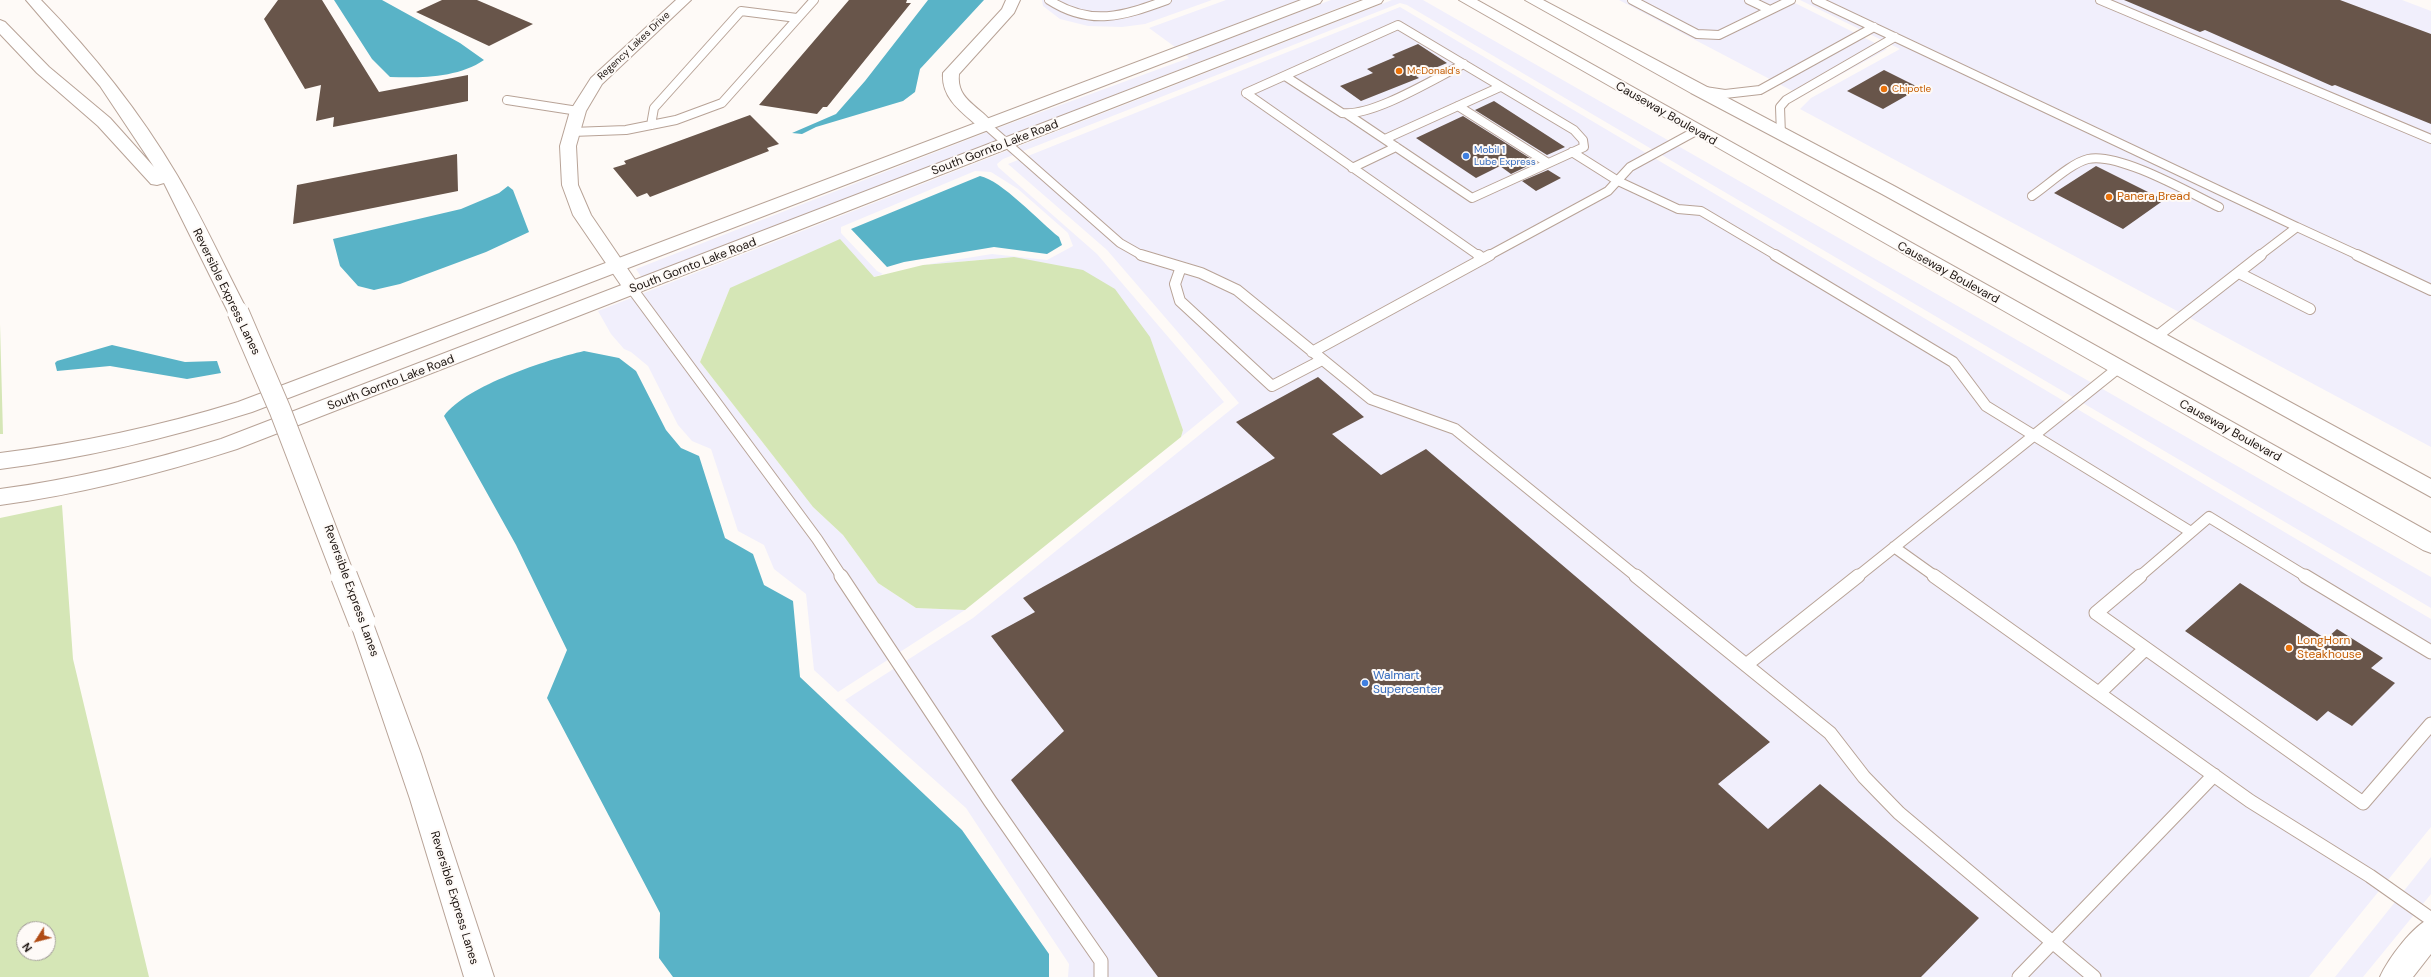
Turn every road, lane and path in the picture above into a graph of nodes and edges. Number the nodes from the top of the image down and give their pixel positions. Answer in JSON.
{"nodes":[{"id":1,"x":33,"y":0,"type":"edge"},
{"id":2,"x":684,"y":0,"type":"edge"},
{"id":3,"x":814,"y":0,"type":"edge"},
{"id":4,"x":1013,"y":0,"type":"edge"},
{"id":5,"x":1048,"y":0,"type":"edge"},
{"id":6,"x":1167,"y":0,"type":"edge"},
{"id":7,"x":1315,"y":0,"type":"edge"},
{"id":8,"x":1376,"y":0,"type":"edge"},
{"id":9,"x":1466,"y":0,"type":"edge"},
{"id":10,"x":1532,"y":0,"type":"edge"},
{"id":11,"x":1632,"y":0,"type":"edge"},
{"id":12,"x":1749,"y":0,"type":"edge"},
{"id":13,"x":1791,"y":0,"type":"edge"},
{"id":14,"x":1816,"y":0,"type":"edge"},
{"id":15,"x":2100,"y":0,"type":"edge"},
{"id":16,"x":1770,"y":10,"type":"junction"},
{"id":17,"x":798,"y":18,"type":"junction"},
{"id":18,"x":0,"y":25,"type":"edge"},
{"id":19,"x":1874,"y":28,"type":"junction"},
{"id":20,"x":1895,"y":37,"type":"junction"},
{"id":21,"x":1464,"y":64,"type":"junction"},
{"id":22,"x":1284,"y":76,"type":"junction"},
{"id":23,"x":1500,"y":87,"type":"junction"},
{"id":24,"x":1697,"y":90,"type":"junction"},
{"id":25,"x":507,"y":100,"type":"dead end"},
{"id":26,"x":1458,"y":106,"type":"junction"},
{"id":27,"x":578,"y":111,"type":"junction"},
{"id":28,"x":1347,"y":114,"type":"junction"},
{"id":29,"x":651,"y":125,"type":"junction"},
{"id":30,"x":986,"y":125,"type":"junction"},
{"id":31,"x":1696,"y":131,"type":"junction"},
{"id":32,"x":572,"y":132,"type":"junction"},
{"id":33,"x":1781,"y":135,"type":"junction"},
{"id":34,"x":1385,"y":139,"type":"junction"},
{"id":35,"x":2431,"y":139,"type":"edge"},
{"id":36,"x":1008,"y":144,"type":"junction"},
{"id":37,"x":1396,"y":147,"type":"junction"},
{"id":38,"x":1572,"y":152,"type":"junction"},
{"id":39,"x":1548,"y":163,"type":"junction"},
{"id":40,"x":1352,"y":168,"type":"junction"},
{"id":41,"x":1618,"y":181,"type":"junction"},
{"id":42,"x":2032,"y":196,"type":"dead end"},
{"id":43,"x":2218,"y":207,"type":"dead end"},
{"id":44,"x":190,"y":218,"type":"junction"},
{"id":45,"x":2297,"y":227,"type":"junction"},
{"id":46,"x":1483,"y":259,"type":"junction"},
{"id":47,"x":616,"y":265,"type":"junction"},
{"id":48,"x":1181,"y":267,"type":"junction"},
{"id":49,"x":2239,"y":274,"type":"junction"},
{"id":50,"x":633,"y":290,"type":"junction"},
{"id":51,"x":2431,"y":290,"type":"edge"},
{"id":52,"x":2310,"y":308,"type":"dead end"},
{"id":53,"x":2156,"y":337,"type":"junction"},
{"id":54,"x":1312,"y":352,"type":"junction"},
{"id":55,"x":1322,"y":360,"type":"junction"},
{"id":56,"x":2117,"y":369,"type":"junction"},
{"id":57,"x":2034,"y":435,"type":"junction"},
{"id":58,"x":0,"y":461,"type":"edge"},
{"id":59,"x":2431,"y":489,"type":"edge"},
{"id":60,"x":0,"y":497,"type":"edge"},
{"id":61,"x":2191,"y":532,"type":"junction"},
{"id":62,"x":2431,"y":544,"type":"edge"},
{"id":63,"x":1894,"y":547,"type":"junction"},
{"id":64,"x":2145,"y":649,"type":"junction"},
{"id":65,"x":2431,"y":652,"type":"edge"},
{"id":66,"x":1746,"y":665,"type":"junction"},
{"id":67,"x":2099,"y":693,"type":"junction"},
{"id":68,"x":2431,"y":724,"type":"edge"},
{"id":69,"x":2214,"y":775,"type":"junction"},
{"id":70,"x":2431,"y":919,"type":"edge"},
{"id":71,"x":2431,"y":932,"type":"edge"},
{"id":72,"x":2053,"y":943,"type":"junction"},
{"id":73,"x":478,"y":977,"type":"edge"},
{"id":74,"x":1101,"y":977,"type":"edge"},
{"id":75,"x":2019,"y":977,"type":"edge"},
{"id":76,"x":2094,"y":977,"type":"edge"},
{"id":77,"x":2395,"y":977,"type":"edge"}],
"edges":[{"from":1,"to":44,"type":"main road","name":"Reversible Express Lanes"},
{"from":2,"to":27,"type":"street","name":"Regency Lakes Drive"},
{"from":3,"to":17,"type":"lane"},
{"from":4,"to":30,"type":"street"},
{"from":5,"to":6,"type":"lane"},
{"from":7,"to":30,"type":"main road","name":"South Gornto Lake Road"},
{"from":8,"to":36,"type":"main road","name":"South Gornto Lake Road"},
{"from":9,"to":31,"type":"main road","name":"Causeway Boulevard"},
{"from":10,"to":24,"type":"main road"},
{"from":11,"to":16,"type":"lane"},
{"from":12,"to":16,"type":"lane"},
{"from":13,"to":16,"type":"lane"},
{"from":14,"to":19,"type":"lane"},
{"from":15,"to":35,"type":"lane"},
{"from":17,"to":29,"type":"lane"},
{"from":17,"to":29,"type":"lane"},
{"from":18,"to":44,"type":"main road","name":"Reversible Express Lanes"},
{"from":19,"to":20,"type":"lane"},
{"from":19,"to":24,"type":"lane"},
{"from":20,"to":33,"type":"lane"},
{"from":20,"to":45,"type":"lane"},
{"from":21,"to":22,"type":"lane"},
{"from":21,"to":23,"type":"lane"},
{"from":21,"to":28,"type":"lane"},
{"from":22,"to":28,"type":"lane"},
{"from":22,"to":40,"type":"lane"},
{"from":23,"to":26,"type":"lane"},
{"from":23,"to":38,"type":"lane"},
{"from":24,"to":33,"type":"main road"},
{"from":25,"to":27,"type":"lane"},
{"from":26,"to":34,"type":"lane"},
{"from":26,"to":39,"type":"lane"},
{"from":27,"to":32,"type":"street","name":"Regency Lakes Drive"},
{"from":28,"to":34,"type":"lane"},
{"from":29,"to":32,"type":"lane"},
{"from":30,"to":36,"type":"lane"},
{"from":30,"to":47,"type":"main road","name":"South Gornto Lake Road"},
{"from":31,"to":41,"type":"lane"},
{"from":31,"to":56,"type":"main road","name":"Causeway Boulevard"},
{"from":32,"to":47,"type":"street","name":"Regency Lakes Drive"},
{"from":33,"to":53,"type":"main road"},
{"from":34,"to":37,"type":"lane"},
{"from":36,"to":48,"type":"lane"},
{"from":36,"to":50,"type":"main road","name":"South Gornto Lake Road"},
{"from":37,"to":39,"type":"lane"},
{"from":37,"to":40,"type":"lane"},
{"from":38,"to":39,"type":"lane"},
{"from":38,"to":41,"type":"lane"},
{"from":40,"to":46,"type":"lane"},
{"from":41,"to":46,"type":"lane"},
{"from":41,"to":57,"type":"lane"},
{"from":42,"to":43,"type":"lane"},
{"from":44,"to":73,"type":"main road","name":"Reversible Express Lanes","bridge":true},
{"from":45,"to":49,"type":"lane"},
{"from":45,"to":51,"type":"lane"},
{"from":46,"to":54,"type":"lane"},
{"from":47,"to":50,"type":"street","name":"Regency Lakes Drive"},
{"from":47,"to":58,"type":"main road","name":"South Gornto Lake Road"},
{"from":48,"to":54,"type":"lane"},
{"from":48,"to":55,"type":"lane"},
{"from":49,"to":52,"type":"lane"},
{"from":49,"to":53,"type":"lane"},
{"from":50,"to":60,"type":"main road","name":"South Gornto Lake Road"},
{"from":50,"to":74,"type":"lane"},
{"from":53,"to":59,"type":"main road"},
{"from":54,"to":55,"type":"lane"},
{"from":55,"to":66,"type":"lane"},
{"from":56,"to":57,"type":"lane"},
{"from":56,"to":62,"type":"main road","name":"Causeway Boulevard"},
{"from":57,"to":61,"type":"lane"},
{"from":57,"to":63,"type":"lane"},
{"from":61,"to":64,"type":"lane"},
{"from":61,"to":65,"type":"lane"},
{"from":63,"to":66,"type":"lane"},
{"from":63,"to":67,"type":"lane"},
{"from":64,"to":67,"type":"lane"},
{"from":64,"to":68,"type":"lane"},
{"from":66,"to":72,"type":"lane"},
{"from":67,"to":69,"type":"lane"},
{"from":69,"to":70,"type":"lane"},
{"from":69,"to":72,"type":"lane"},
{"from":71,"to":77,"type":"main road"},
{"from":72,"to":75,"type":"lane"},
{"from":72,"to":76,"type":"lane"}]}
